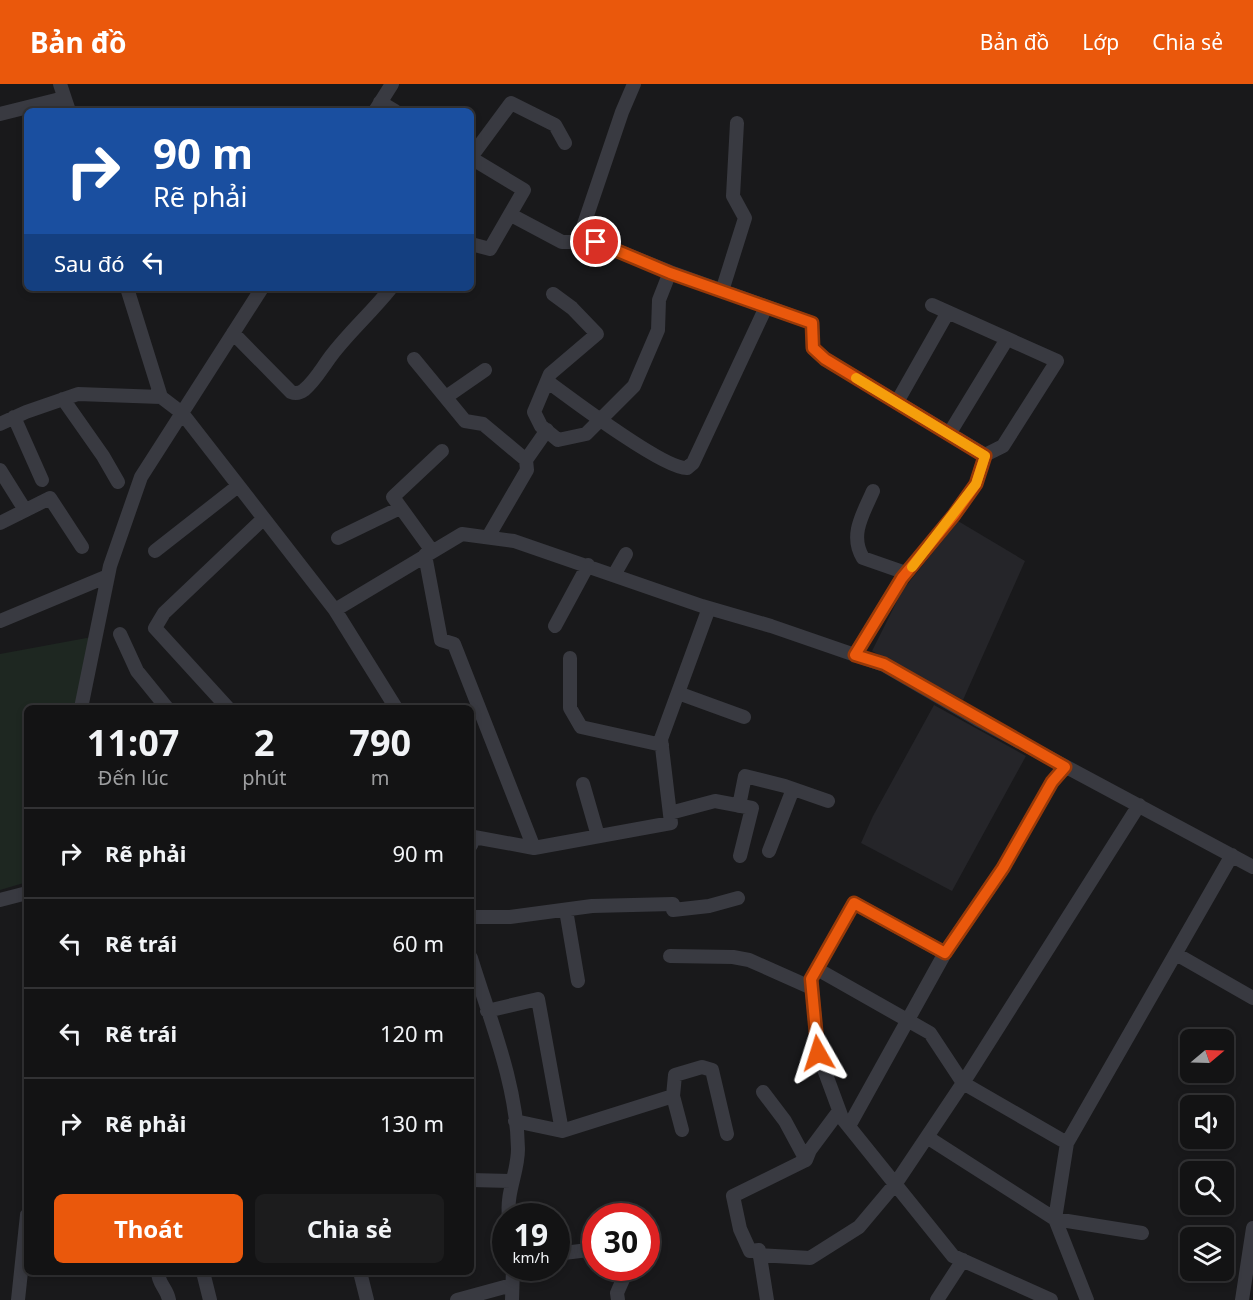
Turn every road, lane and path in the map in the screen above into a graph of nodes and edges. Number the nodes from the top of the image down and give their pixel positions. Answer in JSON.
{"nodes":[{"id":1,"x":60,"y":84,"type":"edge"},
{"id":2,"x":392,"y":84,"type":"edge"},
{"id":3,"x":634,"y":84,"type":"edge"},
{"id":4,"x":67,"y":104,"type":"edge"},
{"id":5,"x":378,"y":107,"type":"edge"},
{"id":6,"x":40,"y":108,"type":"edge"},
{"id":7,"x":24,"y":110,"type":"edge"},
{"id":8,"x":0,"y":114,"type":"edge"},
{"id":9,"x":737,"y":123,"type":"dead end"},
{"id":10,"x":566,"y":143,"type":"dead end"},
{"id":11,"x":474,"y":153,"type":"edge"},
{"id":12,"x":474,"y":159,"type":"edge"},
{"id":13,"x":511,"y":215,"type":"junction"},
{"id":14,"x":578,"y":242,"type":"junction"},
{"id":15,"x":474,"y":245,"type":"edge"},
{"id":16,"x":670,"y":273,"type":"junction"},
{"id":17,"x":128,"y":291,"type":"edge"},
{"id":18,"x":260,"y":291,"type":"edge"},
{"id":19,"x":389,"y":291,"type":"edge"},
{"id":20,"x":722,"y":291,"type":"junction"},
{"id":21,"x":553,"y":294,"type":"dead end"},
{"id":22,"x":932,"y":305,"type":"dead end"},
{"id":23,"x":766,"y":307,"type":"junction"},
{"id":24,"x":948,"y":312,"type":"junction"},
{"id":25,"x":233,"y":333,"type":"junction"},
{"id":26,"x":1007,"y":339,"type":"junction"},
{"id":27,"x":414,"y":359,"type":"dead end"},
{"id":28,"x":484,"y":370,"type":"dead end"},
{"id":29,"x":547,"y":381,"type":"junction"},
{"id":30,"x":161,"y":397,"type":"junction"},
{"id":31,"x":446,"y":397,"type":"junction"},
{"id":32,"x":63,"y":399,"type":"junction"},
{"id":33,"x":897,"y":402,"type":"junction"},
{"id":34,"x":182,"y":413,"type":"junction"},
{"id":35,"x":14,"y":417,"type":"junction"},
{"id":36,"x":601,"y":419,"type":"junction"},
{"id":37,"x":0,"y":424,"type":"edge"},
{"id":38,"x":547,"y":430,"type":"junction"},
{"id":39,"x":949,"y":434,"type":"junction"},
{"id":40,"x":442,"y":451,"type":"dead end"},
{"id":41,"x":985,"y":456,"type":"junction"},
{"id":42,"x":526,"y":460,"type":"junction"},
{"id":43,"x":0,"y":470,"type":"edge"},
{"id":44,"x":42,"y":480,"type":"dead end"},
{"id":45,"x":118,"y":482,"type":"dead end"},
{"id":46,"x":238,"y":486,"type":"junction"},
{"id":47,"x":873,"y":491,"type":"dead end"},
{"id":48,"x":400,"y":508,"type":"junction"},
{"id":49,"x":25,"y":510,"type":"junction"},
{"id":50,"x":263,"y":519,"type":"junction"},
{"id":51,"x":0,"y":523,"type":"edge"},
{"id":52,"x":488,"y":537,"type":"junction"},
{"id":53,"x":338,"y":538,"type":"dead end"},
{"id":54,"x":82,"y":547,"type":"dead end"},
{"id":55,"x":155,"y":551,"type":"dead end"},
{"id":56,"x":428,"y":553,"type":"junction"},
{"id":57,"x":626,"y":554,"type":"dead end"},
{"id":58,"x":588,"y":565,"type":"junction"},
{"id":59,"x":906,"y":573,"type":"junction"},
{"id":60,"x":614,"y":575,"type":"junction"},
{"id":61,"x":108,"y":576,"type":"junction"},
{"id":62,"x":709,"y":608,"type":"junction"},
{"id":63,"x":335,"y":610,"type":"junction"},
{"id":64,"x":0,"y":621,"type":"edge"},
{"id":65,"x":555,"y":626,"type":"dead end"},
{"id":66,"x":120,"y":634,"type":"dead end"},
{"id":67,"x":855,"y":655,"type":"junction"},
{"id":68,"x":570,"y":658,"type":"dead end"},
{"id":69,"x":678,"y":693,"type":"junction"},
{"id":70,"x":82,"y":705,"type":"edge"},
{"id":71,"x":165,"y":705,"type":"edge"},
{"id":72,"x":225,"y":705,"type":"edge"},
{"id":73,"x":390,"y":705,"type":"edge"},
{"id":74,"x":744,"y":717,"type":"dead end"},
{"id":75,"x":662,"y":745,"type":"junction"},
{"id":76,"x":1065,"y":767,"type":"junction"},
{"id":77,"x":584,"y":784,"type":"dead end"},
{"id":78,"x":793,"y":789,"type":"junction"},
{"id":79,"x":828,"y":801,"type":"dead end"},
{"id":80,"x":1139,"y":805,"type":"junction"},
{"id":81,"x":740,"y":806,"type":"junction"},
{"id":82,"x":670,"y":813,"type":"junction"},
{"id":83,"x":598,"y":836,"type":"junction"},
{"id":84,"x":474,"y":838,"type":"edge"},
{"id":85,"x":534,"y":848,"type":"junction"},
{"id":86,"x":769,"y":851,"type":"dead end"},
{"id":87,"x":1232,"y":855,"type":"junction"},
{"id":88,"x":740,"y":856,"type":"dead end"},
{"id":89,"x":1253,"y":867,"type":"edge"},
{"id":90,"x":24,"y":894,"type":"edge"},
{"id":91,"x":738,"y":898,"type":"dead end"},
{"id":92,"x":0,"y":900,"type":"edge"},
{"id":93,"x":566,"y":910,"type":"junction"},
{"id":94,"x":474,"y":917,"type":"edge"},
{"id":95,"x":945,"y":953,"type":"junction"},
{"id":96,"x":1176,"y":954,"type":"junction"},
{"id":97,"x":670,"y":956,"type":"dead end"},
{"id":98,"x":474,"y":968,"type":"edge"},
{"id":99,"x":817,"y":969,"type":"junction"},
{"id":100,"x":578,"y":981,"type":"dead end"},
{"id":101,"x":812,"y":988,"type":"junction"},
{"id":102,"x":1253,"y":998,"type":"edge"},
{"id":103,"x":487,"y":1011,"type":"junction"},
{"id":104,"x":908,"y":1021,"type":"junction"},
{"id":105,"x":963,"y":1083,"type":"junction"},
{"id":106,"x":763,"y":1092,"type":"dead end"},
{"id":107,"x":674,"y":1096,"type":"junction"},
{"id":108,"x":839,"y":1111,"type":"junction"},
{"id":109,"x":515,"y":1121,"type":"junction"},
{"id":110,"x":849,"y":1126,"type":"junction"},
{"id":111,"x":682,"y":1130,"type":"dead end"},
{"id":112,"x":562,"y":1131,"type":"junction"},
{"id":113,"x":727,"y":1134,"type":"dead end"},
{"id":114,"x":927,"y":1137,"type":"junction"},
{"id":115,"x":1067,"y":1143,"type":"junction"},
{"id":116,"x":806,"y":1160,"type":"junction"},
{"id":117,"x":474,"y":1180,"type":"edge"},
{"id":118,"x":512,"y":1181,"type":"junction"},
{"id":119,"x":896,"y":1183,"type":"junction"},
{"id":120,"x":507,"y":1203,"type":"edge"},
{"id":121,"x":1055,"y":1219,"type":"junction"},
{"id":122,"x":1253,"y":1228,"type":"edge"},
{"id":123,"x":1142,"y":1233,"type":"dead end"},
{"id":124,"x":24,"y":1243,"type":"edge"},
{"id":125,"x":1251,"y":1251,"type":"edge"},
{"id":126,"x":759,"y":1255,"type":"junction"},
{"id":127,"x":963,"y":1260,"type":"junction"},
{"id":128,"x":158,"y":1275,"type":"edge"},
{"id":129,"x":204,"y":1275,"type":"edge"},
{"id":130,"x":361,"y":1275,"type":"edge"},
{"id":131,"x":512,"y":1281,"type":"edge"},
{"id":132,"x":622,"y":1281,"type":"edge"},
{"id":133,"x":512,"y":1284,"type":"junction"},
{"id":134,"x":18,"y":1300,"type":"edge"},
{"id":135,"x":170,"y":1300,"type":"edge"},
{"id":136,"x":210,"y":1300,"type":"edge"},
{"id":137,"x":367,"y":1300,"type":"edge"},
{"id":138,"x":457,"y":1300,"type":"edge"},
{"id":139,"x":512,"y":1300,"type":"edge"},
{"id":140,"x":618,"y":1300,"type":"edge"},
{"id":141,"x":767,"y":1300,"type":"edge"},
{"id":142,"x":937,"y":1300,"type":"edge"},
{"id":143,"x":1051,"y":1300,"type":"edge"},
{"id":144,"x":1088,"y":1300,"type":"edge"},
{"id":145,"x":1242,"y":1300,"type":"edge"}],
"edges":[{"from":1,"to":4,"type":"street"},
{"from":2,"to":5,"type":"street"},
{"from":3,"to":14,"type":"street"},
{"from":4,"to":6,"type":"street"},
{"from":7,"to":8,"type":"street"},
{"from":9,"to":20,"type":"street"},
{"from":10,"to":11,"type":"street"},
{"from":12,"to":13,"type":"street"},
{"from":13,"to":14,"type":"street"},
{"from":13,"to":15,"type":"street"},
{"from":14,"to":16,"type":"street"},
{"from":16,"to":20,"type":"street"},
{"from":16,"to":36,"type":"street"},
{"from":17,"to":30,"type":"street"},
{"from":18,"to":25,"type":"street"},
{"from":19,"to":25,"type":"street"},
{"from":20,"to":23,"type":"street"},
{"from":21,"to":29,"type":"street"},
{"from":22,"to":24,"type":"street"},
{"from":23,"to":33,"type":"street"},
{"from":23,"to":36,"type":"street"},
{"from":24,"to":26,"type":"street"},
{"from":24,"to":33,"type":"street"},
{"from":25,"to":34,"type":"street"},
{"from":26,"to":39,"type":"street"},
{"from":26,"to":41,"type":"street"},
{"from":27,"to":31,"type":"street"},
{"from":28,"to":31,"type":"street"},
{"from":29,"to":36,"type":"street"},
{"from":29,"to":38,"type":"street"},
{"from":30,"to":32,"type":"street"},
{"from":30,"to":34,"type":"street"},
{"from":31,"to":42,"type":"street"},
{"from":32,"to":35,"type":"street"},
{"from":32,"to":45,"type":"street"},
{"from":33,"to":39,"type":"street"},
{"from":34,"to":46,"type":"street"},
{"from":34,"to":61,"type":"street"},
{"from":35,"to":37,"type":"street"},
{"from":35,"to":44,"type":"street"},
{"from":36,"to":38,"type":"street"},
{"from":38,"to":42,"type":"street"},
{"from":39,"to":41,"type":"street"},
{"from":40,"to":48,"type":"street"},
{"from":41,"to":59,"type":"street"},
{"from":42,"to":52,"type":"street"},
{"from":43,"to":49,"type":"street"},
{"from":46,"to":50,"type":"street"},
{"from":46,"to":55,"type":"street"},
{"from":47,"to":59,"type":"street"},
{"from":48,"to":53,"type":"street"},
{"from":48,"to":56,"type":"street"},
{"from":49,"to":51,"type":"street"},
{"from":49,"to":54,"type":"street"},
{"from":50,"to":63,"type":"street"},
{"from":50,"to":72,"type":"street"},
{"from":52,"to":56,"type":"street"},
{"from":52,"to":58,"type":"street"},
{"from":56,"to":63,"type":"street"},
{"from":56,"to":85,"type":"street"},
{"from":57,"to":60,"type":"street"},
{"from":58,"to":60,"type":"street"},
{"from":58,"to":65,"type":"street"},
{"from":59,"to":67,"type":"street"},
{"from":60,"to":62,"type":"street"},
{"from":61,"to":64,"type":"street"},
{"from":61,"to":70,"type":"street"},
{"from":62,"to":67,"type":"street"},
{"from":62,"to":69,"type":"street"},
{"from":63,"to":73,"type":"street"},
{"from":66,"to":71,"type":"street"},
{"from":67,"to":76,"type":"street"},
{"from":68,"to":75,"type":"street"},
{"from":69,"to":74,"type":"street"},
{"from":69,"to":75,"type":"street"},
{"from":75,"to":82,"type":"street"},
{"from":76,"to":80,"type":"street"},
{"from":76,"to":95,"type":"street"},
{"from":77,"to":83,"type":"street"},
{"from":78,"to":79,"type":"street"},
{"from":78,"to":81,"type":"street"},
{"from":78,"to":86,"type":"street"},
{"from":80,"to":87,"type":"street"},
{"from":80,"to":105,"type":"street"},
{"from":81,"to":82,"type":"street"},
{"from":81,"to":88,"type":"street"},
{"from":82,"to":83,"type":"street"},
{"from":83,"to":85,"type":"street"},
{"from":84,"to":85,"type":"street"},
{"from":87,"to":89,"type":"street"},
{"from":87,"to":96,"type":"street"},
{"from":90,"to":92,"type":"street"},
{"from":91,"to":93,"type":"street"},
{"from":93,"to":94,"type":"street"},
{"from":93,"to":100,"type":"street"},
{"from":95,"to":99,"type":"street"},
{"from":95,"to":104,"type":"street"},
{"from":96,"to":102,"type":"street"},
{"from":96,"to":115,"type":"street"},
{"from":97,"to":101,"type":"street"},
{"from":98,"to":103,"type":"street"},
{"from":99,"to":101,"type":"street"},
{"from":99,"to":104,"type":"street"},
{"from":101,"to":108,"type":"street"},
{"from":103,"to":109,"type":"street"},
{"from":103,"to":112,"type":"street"},
{"from":104,"to":105,"type":"street"},
{"from":104,"to":110,"type":"street"},
{"from":105,"to":114,"type":"street"},
{"from":105,"to":115,"type":"street"},
{"from":106,"to":116,"type":"street"},
{"from":107,"to":111,"type":"street"},
{"from":107,"to":112,"type":"street"},
{"from":107,"to":113,"type":"street"},
{"from":108,"to":110,"type":"street"},
{"from":108,"to":116,"type":"street"},
{"from":109,"to":112,"type":"street"},
{"from":109,"to":118,"type":"street"},
{"from":110,"to":119,"type":"street"},
{"from":114,"to":119,"type":"street"},
{"from":114,"to":121,"type":"street"},
{"from":115,"to":121,"type":"street"},
{"from":116,"to":126,"type":"street"},
{"from":117,"to":118,"type":"street"},
{"from":118,"to":120,"type":"street"},
{"from":119,"to":126,"type":"street"},
{"from":119,"to":127,"type":"street"},
{"from":121,"to":123,"type":"street"},
{"from":121,"to":144,"type":"street"},
{"from":122,"to":125,"type":"street"},
{"from":124,"to":134,"type":"street"},
{"from":125,"to":145,"type":"street"},
{"from":126,"to":141,"type":"street"},
{"from":127,"to":142,"type":"street"},
{"from":127,"to":143,"type":"street"},
{"from":128,"to":135,"type":"street"},
{"from":129,"to":136,"type":"street"},
{"from":130,"to":137,"type":"street"},
{"from":131,"to":133,"type":"street"},
{"from":132,"to":140,"type":"street"},
{"from":133,"to":138,"type":"street"},
{"from":133,"to":139,"type":"street"}]}
